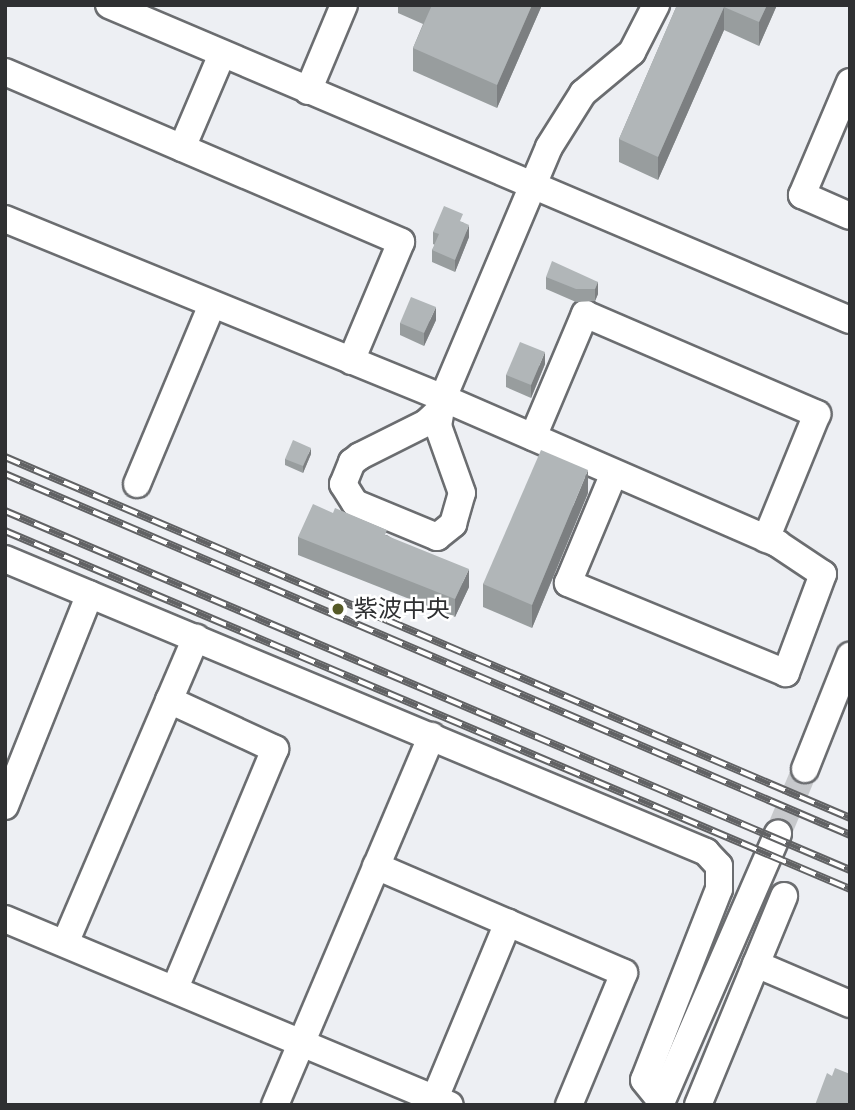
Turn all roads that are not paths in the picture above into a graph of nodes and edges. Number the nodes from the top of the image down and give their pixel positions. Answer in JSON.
{"nodes":[{"id":1,"x":109,"y":5,"type":"edge"},
{"id":2,"x":344,"y":5,"type":"edge"},
{"id":3,"x":656,"y":5,"type":"edge"},
{"id":4,"x":222,"y":54,"type":"junction"},
{"id":5,"x":5,"y":72,"type":"edge"},
{"id":6,"x":850,"y":82,"type":"edge"},
{"id":7,"x":308,"y":91,"type":"junction"},
{"id":8,"x":182,"y":148,"type":"junction"},
{"id":9,"x":532,"y":186,"type":"junction"},
{"id":10,"x":850,"y":216,"type":"edge"},
{"id":11,"x":5,"y":219,"type":"edge"},
{"id":12,"x":212,"y":305,"type":"junction"},
{"id":13,"x":850,"y":320,"type":"edge"},
{"id":14,"x":351,"y":361,"type":"junction"},
{"id":15,"x":441,"y":404,"type":"junction"},
{"id":16,"x":533,"y":437,"type":"junction"},
{"id":17,"x":614,"y":473,"type":"junction"},
{"id":18,"x":137,"y":484,"type":"dead end"},
{"id":19,"x":766,"y":539,"type":"junction"},
{"id":20,"x":5,"y":559,"type":"edge"},
{"id":21,"x":90,"y":594,"type":"junction"},
{"id":22,"x":195,"y":638,"type":"junction"},
{"id":23,"x":850,"y":656,"type":"edge"},
{"id":24,"x":169,"y":701,"type":"junction"},
{"id":25,"x":432,"y":736,"type":"junction"},
{"id":26,"x":805,"y":769,"type":"tunnel mouth"},
{"id":27,"x":5,"y":806,"type":"edge"},
{"id":28,"x":778,"y":834,"type":"tunnel mouth"},
{"id":29,"x":376,"y":866,"type":"junction"},
{"id":30,"x":784,"y":896,"type":"dead end"},
{"id":31,"x":5,"y":919,"type":"edge"},
{"id":32,"x":508,"y":923,"type":"junction"},
{"id":33,"x":66,"y":941,"type":"junction"},
{"id":34,"x":756,"y":964,"type":"junction"},
{"id":35,"x":175,"y":988,"type":"junction"},
{"id":36,"x":850,"y":1004,"type":"edge"},
{"id":37,"x":301,"y":1042,"type":"junction"},
{"id":38,"x":443,"y":1101,"type":"edge"},
{"id":39,"x":661,"y":1103,"type":"edge"},
{"id":40,"x":275,"y":1105,"type":"edge"},
{"id":41,"x":569,"y":1105,"type":"edge"},
{"id":42,"x":698,"y":1105,"type":"edge"}],
"edges":[{"from":1,"to":4,"type":"street"},
{"from":2,"to":7,"type":"street"},
{"from":3,"to":9,"type":"street"},
{"from":4,"to":7,"type":"street"},
{"from":4,"to":8,"type":"street"},
{"from":5,"to":8,"type":"street"},
{"from":6,"to":10,"type":"street"},
{"from":7,"to":9,"type":"street"},
{"from":8,"to":14,"type":"street"},
{"from":9,"to":13,"type":"street"},
{"from":9,"to":15,"type":"street"},
{"from":11,"to":12,"type":"street"},
{"from":12,"to":14,"type":"street"},
{"from":12,"to":18,"type":"street"},
{"from":14,"to":15,"type":"street"},
{"from":15,"to":15,"type":"street"},
{"from":15,"to":16,"type":"street"},
{"from":16,"to":17,"type":"street"},
{"from":16,"to":19,"type":"street"},
{"from":17,"to":19,"type":"street"},
{"from":17,"to":19,"type":"street"},
{"from":20,"to":21,"type":"street"},
{"from":21,"to":22,"type":"street"},
{"from":21,"to":27,"type":"street"},
{"from":22,"to":24,"type":"street"},
{"from":22,"to":25,"type":"street"},
{"from":23,"to":26,"type":"street"},
{"from":24,"to":33,"type":"street"},
{"from":24,"to":35,"type":"street"},
{"from":25,"to":29,"type":"street"},
{"from":25,"to":39,"type":"street"},
{"from":28,"to":39,"type":"street"},
{"from":29,"to":32,"type":"street"},
{"from":29,"to":37,"type":"street"},
{"from":30,"to":34,"type":"street"},
{"from":31,"to":33,"type":"street"},
{"from":32,"to":38,"type":"street"},
{"from":32,"to":41,"type":"street"},
{"from":33,"to":35,"type":"street"},
{"from":34,"to":36,"type":"street"},
{"from":34,"to":42,"type":"street"},
{"from":35,"to":37,"type":"street"},
{"from":37,"to":38,"type":"street"},
{"from":37,"to":40,"type":"street"}]}
